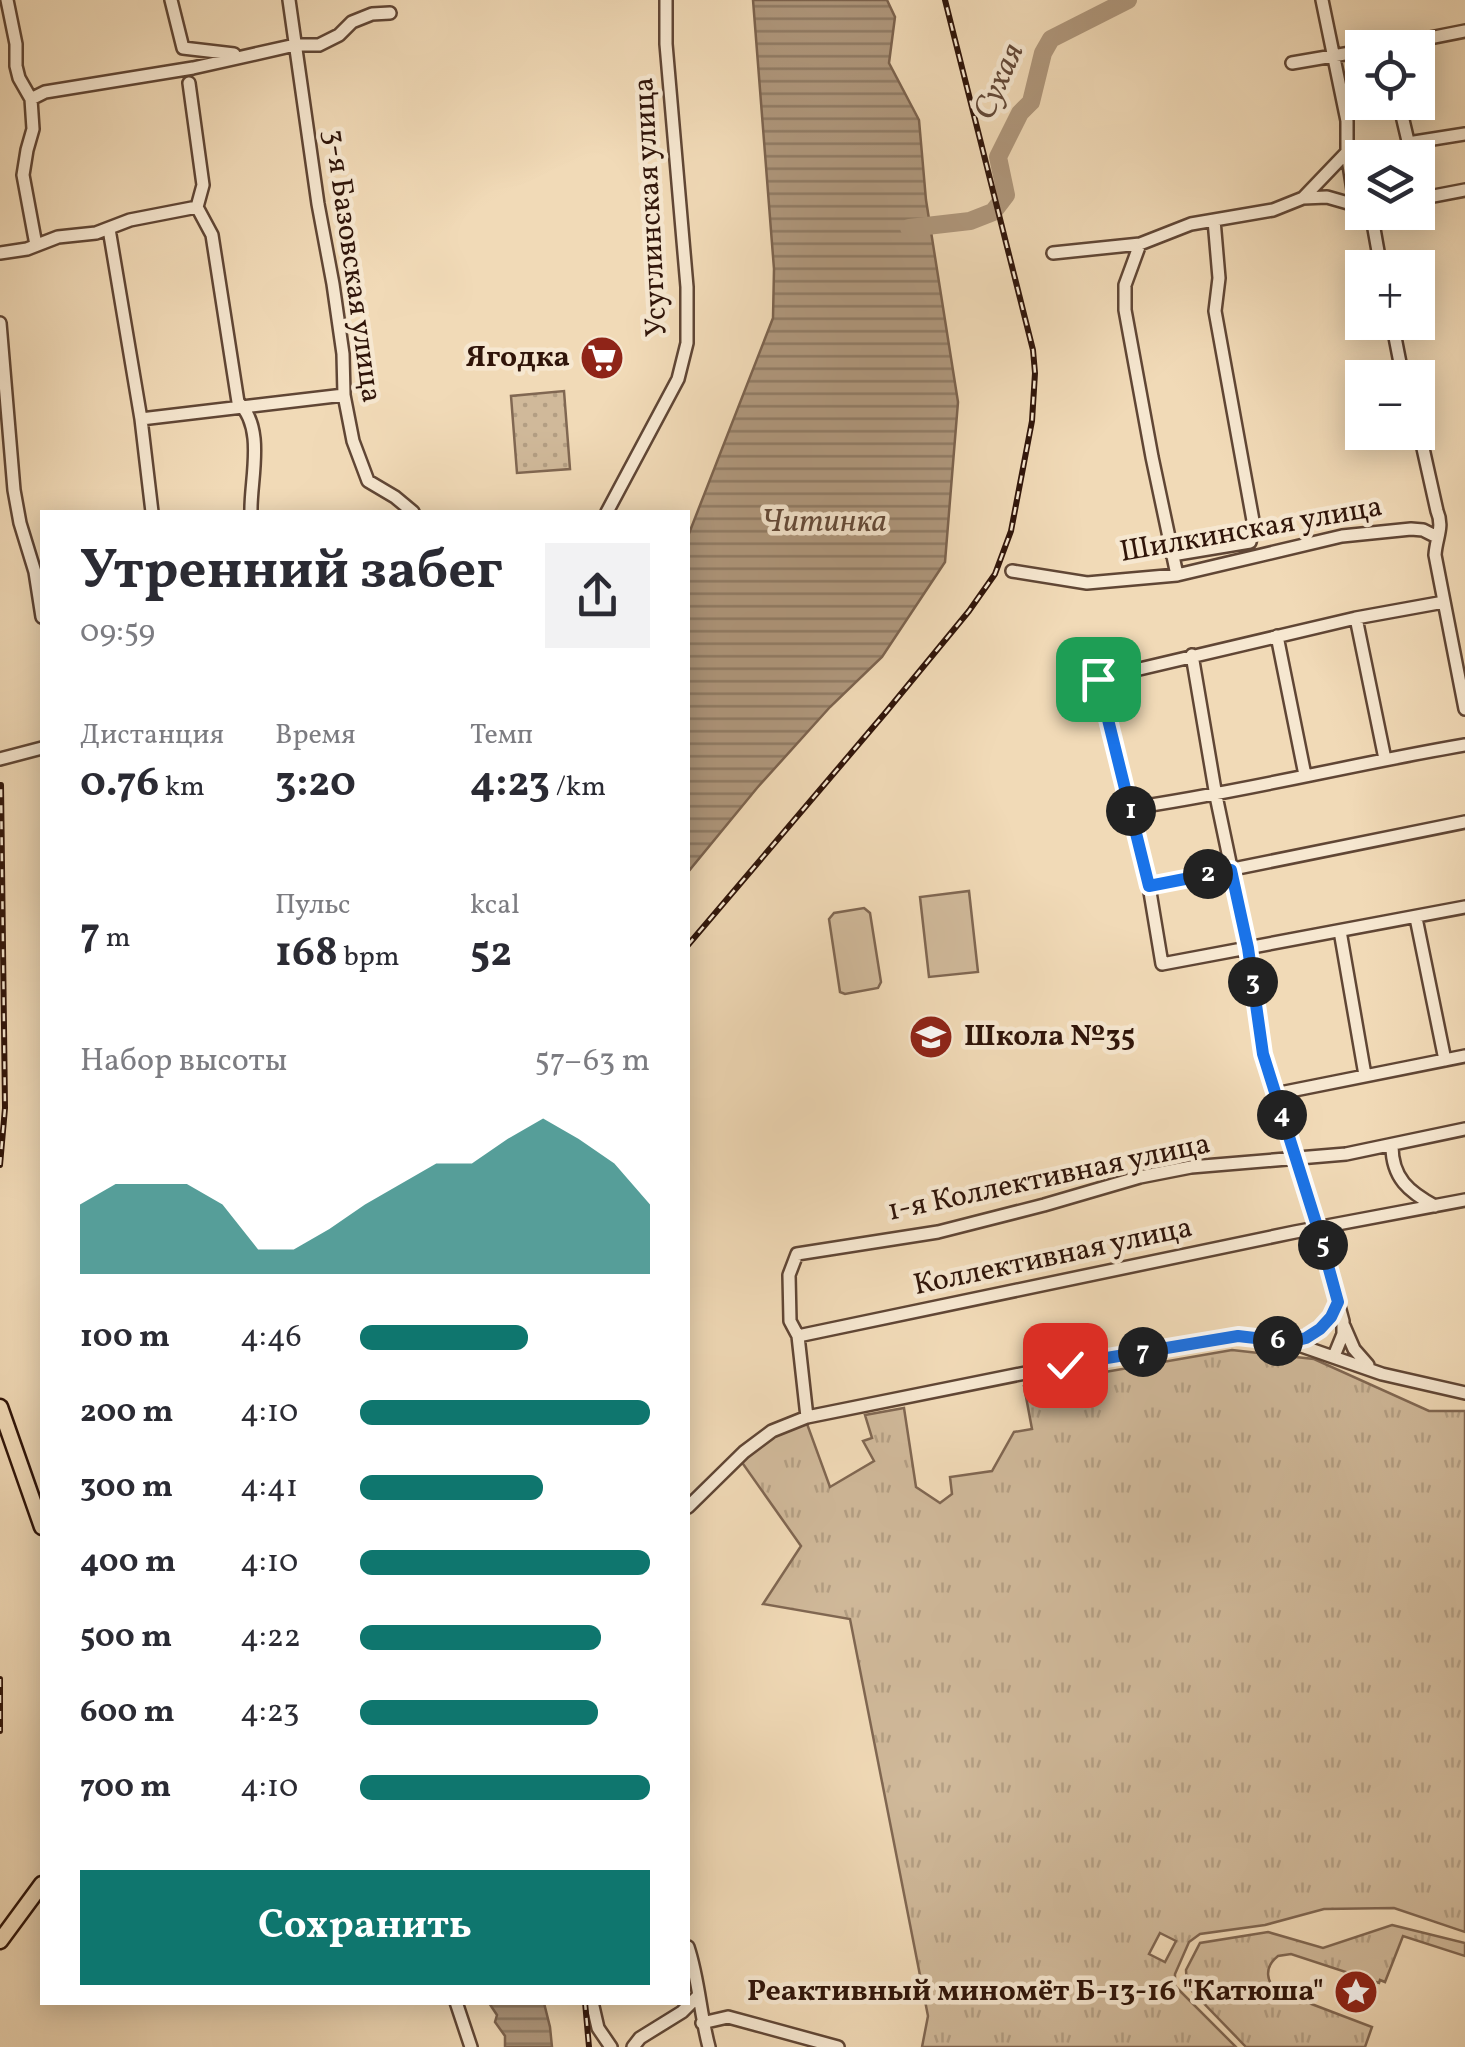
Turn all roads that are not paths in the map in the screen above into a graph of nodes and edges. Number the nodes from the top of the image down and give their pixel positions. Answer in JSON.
{"nodes":[{"id":1,"x":7,"y":0,"type":"edge"},
{"id":2,"x":172,"y":0,"type":"edge"},
{"id":3,"x":289,"y":0,"type":"edge"},
{"id":4,"x":666,"y":0,"type":"edge"},
{"id":5,"x":1322,"y":0,"type":"edge"},
{"id":6,"x":390,"y":13,"type":"dead end"},
{"id":7,"x":1465,"y":30,"type":"edge"},
{"id":8,"x":1435,"y":36,"type":"edge"},
{"id":9,"x":296,"y":45,"type":"junction"},
{"id":10,"x":1345,"y":54,"type":"edge"},
{"id":11,"x":242,"y":56,"type":"junction"},
{"id":12,"x":1334,"y":56,"type":"junction"},
{"id":13,"x":1292,"y":63,"type":"dead end"},
{"id":14,"x":189,"y":83,"type":"dead end"},
{"id":15,"x":31,"y":100,"type":"junction"},
{"id":16,"x":1465,"y":134,"type":"edge"},
{"id":17,"x":1346,"y":140,"type":"edge"},
{"id":18,"x":1427,"y":140,"type":"edge"},
{"id":19,"x":1345,"y":153,"type":"edge"},
{"id":20,"x":1465,"y":190,"type":"edge"},
{"id":21,"x":1435,"y":195,"type":"edge"},
{"id":22,"x":1303,"y":198,"type":"junction"},
{"id":23,"x":1345,"y":202,"type":"edge"},
{"id":24,"x":198,"y":208,"type":"junction"},
{"id":25,"x":1214,"y":220,"type":"junction"},
{"id":26,"x":108,"y":230,"type":"junction"},
{"id":27,"x":1140,"y":244,"type":"junction"},
{"id":28,"x":36,"y":246,"type":"junction"},
{"id":29,"x":0,"y":253,"type":"edge"},
{"id":30,"x":1053,"y":253,"type":"dead end"},
{"id":31,"x":0,"y":323,"type":"edge"},
{"id":32,"x":344,"y":394,"type":"junction"},
{"id":33,"x":243,"y":406,"type":"junction"},
{"id":34,"x":141,"y":419,"type":"junction"},
{"id":35,"x":1423,"y":450,"type":"edge"},
{"id":36,"x":152,"y":510,"type":"edge"},
{"id":37,"x":251,"y":510,"type":"edge"},
{"id":38,"x":411,"y":510,"type":"edge"},
{"id":39,"x":608,"y":510,"type":"edge"},
{"id":40,"x":1437,"y":537,"type":"junction"},
{"id":41,"x":1172,"y":555,"type":"junction"},
{"id":42,"x":1012,"y":571,"type":"dead end"},
{"id":43,"x":1177,"y":574,"type":"junction"},
{"id":44,"x":1444,"y":602,"type":"junction"},
{"id":45,"x":40,"y":604,"type":"edge"},
{"id":46,"x":1356,"y":618,"type":"junction"},
{"id":47,"x":1277,"y":636,"type":"junction"},
{"id":48,"x":1192,"y":655,"type":"junction"},
{"id":49,"x":1465,"y":709,"type":"edge"},
{"id":50,"x":1465,"y":745,"type":"edge"},
{"id":51,"x":40,"y":749,"type":"edge"},
{"id":52,"x":0,"y":759,"type":"edge"},
{"id":53,"x":1385,"y":759,"type":"junction"},
{"id":54,"x":1306,"y":775,"type":"junction"},
{"id":55,"x":1216,"y":796,"type":"junction"},
{"id":56,"x":1130,"y":808,"type":"junction"},
{"id":57,"x":1465,"y":822,"type":"edge"},
{"id":58,"x":1231,"y":870,"type":"junction"},
{"id":59,"x":1149,"y":886,"type":"junction"},
{"id":60,"x":1465,"y":907,"type":"edge"},
{"id":61,"x":1416,"y":918,"type":"junction"},
{"id":62,"x":1340,"y":932,"type":"junction"},
{"id":63,"x":1248,"y":948,"type":"junction"},
{"id":64,"x":1465,"y":1056,"type":"edge"},
{"id":65,"x":1445,"y":1060,"type":"junction"},
{"id":66,"x":1365,"y":1075,"type":"junction"},
{"id":67,"x":1275,"y":1094,"type":"junction"},
{"id":68,"x":1465,"y":1129,"type":"edge"},
{"id":69,"x":1392,"y":1146,"type":"junction"},
{"id":70,"x":1296,"y":1157,"type":"junction"},
{"id":71,"x":1465,"y":1200,"type":"edge"},
{"id":72,"x":1435,"y":1206,"type":"junction"},
{"id":73,"x":1318,"y":1229,"type":"junction"},
{"id":74,"x":1338,"y":1302,"type":"junction"},
{"id":75,"x":1343,"y":1321,"type":"junction"},
{"id":76,"x":798,"y":1336,"type":"junction"},
{"id":77,"x":1290,"y":1342,"type":"junction"},
{"id":78,"x":1334,"y":1356,"type":"junction"},
{"id":79,"x":1375,"y":1371,"type":"junction"},
{"id":80,"x":1465,"y":1393,"type":"edge"},
{"id":81,"x":0,"y":1407,"type":"edge"},
{"id":82,"x":807,"y":1417,"type":"junction"},
{"id":83,"x":690,"y":1506,"type":"edge"},
{"id":84,"x":40,"y":1521,"type":"edge"},
{"id":85,"x":40,"y":1887,"type":"edge"},
{"id":86,"x":0,"y":1941,"type":"edge"},
{"id":87,"x":690,"y":1953,"type":"edge"},
{"id":88,"x":698,"y":1996,"type":"junction"},
{"id":89,"x":690,"y":2004,"type":"edge"},
{"id":90,"x":457,"y":2005,"type":"edge"},
{"id":91,"x":593,"y":2005,"type":"edge"},
{"id":92,"x":689,"y":2005,"type":"edge"},
{"id":93,"x":702,"y":2023,"type":"junction"},
{"id":94,"x":471,"y":2047,"type":"edge"},
{"id":95,"x":611,"y":2047,"type":"edge"},
{"id":96,"x":633,"y":2047,"type":"edge"},
{"id":97,"x":709,"y":2047,"type":"edge"},
{"id":98,"x":838,"y":2047,"type":"edge"}],
"edges":[{"from":1,"to":15,"type":"street"},
{"from":2,"to":11,"type":"street"},
{"from":3,"to":9,"type":"street","name":"3-я Базовская улица"},
{"from":4,"to":39,"type":"street","name":"Усуглинская улица"},
{"from":5,"to":12,"type":"street"},
{"from":6,"to":9,"type":"street"},
{"from":7,"to":8,"type":"street"},
{"from":9,"to":11,"type":"street"},
{"from":9,"to":32,"type":"street","name":"3-я Базовская улица"},
{"from":10,"to":12,"type":"street"},
{"from":11,"to":15,"type":"street"},
{"from":12,"to":13,"type":"street"},
{"from":12,"to":17,"type":"street"},
{"from":14,"to":24,"type":"street"},
{"from":15,"to":28,"type":"street"},
{"from":16,"to":18,"type":"street"},
{"from":19,"to":22,"type":"street"},
{"from":20,"to":21,"type":"street"},
{"from":22,"to":23,"type":"street"},
{"from":22,"to":25,"type":"street"},
{"from":24,"to":26,"type":"street"},
{"from":24,"to":33,"type":"street"},
{"from":25,"to":27,"type":"street"},
{"from":25,"to":41,"type":"street"},
{"from":26,"to":28,"type":"street"},
{"from":26,"to":34,"type":"street"},
{"from":27,"to":30,"type":"street"},
{"from":27,"to":41,"type":"street"},
{"from":28,"to":29,"type":"street"},
{"from":31,"to":45,"type":"street"},
{"from":32,"to":33,"type":"street"},
{"from":32,"to":38,"type":"street","name":"3-я Базовская улица"},
{"from":33,"to":34,"type":"street"},
{"from":33,"to":37,"type":"street"},
{"from":34,"to":36,"type":"street"},
{"from":35,"to":40,"type":"street"},
{"from":40,"to":43,"type":"street","name":"Шилкинская улица"},
{"from":40,"to":44,"type":"street"},
{"from":41,"to":43,"type":"street"},
{"from":42,"to":43,"type":"street","name":"Шилкинская улица"},
{"from":44,"to":46,"type":"street"},
{"from":44,"to":49,"type":"street"},
{"from":46,"to":47,"type":"street"},
{"from":46,"to":53,"type":"street"},
{"from":47,"to":48,"type":"street"},
{"from":47,"to":54,"type":"street"},
{"from":48,"to":55,"type":"street"},
{"from":48,"to":56,"type":"street"},
{"from":50,"to":53,"type":"street"},
{"from":51,"to":52,"type":"street"},
{"from":53,"to":54,"type":"street"},
{"from":54,"to":55,"type":"street"},
{"from":55,"to":56,"type":"street"},
{"from":55,"to":58,"type":"street"},
{"from":56,"to":59,"type":"street"},
{"from":57,"to":58,"type":"street"},
{"from":58,"to":59,"type":"street"},
{"from":58,"to":63,"type":"street"},
{"from":59,"to":63,"type":"street"},
{"from":60,"to":61,"type":"street"},
{"from":61,"to":62,"type":"street"},
{"from":61,"to":65,"type":"street"},
{"from":62,"to":63,"type":"street"},
{"from":62,"to":66,"type":"street"},
{"from":63,"to":67,"type":"street"},
{"from":64,"to":65,"type":"street"},
{"from":65,"to":66,"type":"street"},
{"from":66,"to":67,"type":"street"},
{"from":67,"to":70,"type":"street"},
{"from":68,"to":69,"type":"street","name":"1-я Коллективная улица"},
{"from":69,"to":70,"type":"street","name":"1-я Коллективная улица"},
{"from":69,"to":72,"type":"street"},
{"from":70,"to":73,"type":"street"},
{"from":70,"to":76,"type":"street","name":"1-я Коллективная улица"},
{"from":71,"to":72,"type":"street","name":"Коллективная улица"},
{"from":72,"to":73,"type":"street","name":"Коллективная улица"},
{"from":73,"to":74,"type":"street"},
{"from":73,"to":76,"type":"street","name":"Коллективная улица"},
{"from":74,"to":75,"type":"street"},
{"from":74,"to":77,"type":"street"},
{"from":75,"to":78,"type":"street"},
{"from":75,"to":79,"type":"street"},
{"from":76,"to":82,"type":"street"},
{"from":77,"to":78,"type":"street"},
{"from":77,"to":82,"type":"street"},
{"from":78,"to":79,"type":"street"},
{"from":79,"to":80,"type":"street"},
{"from":81,"to":84,"type":"main road"},
{"from":82,"to":83,"type":"street"},
{"from":85,"to":86,"type":"main road"},
{"from":87,"to":88,"type":"street"},
{"from":88,"to":89,"type":"street"},
{"from":88,"to":93,"type":"street"},
{"from":90,"to":94,"type":"street"},
{"from":91,"to":95,"type":"street"},
{"from":92,"to":96,"type":"street"},
{"from":93,"to":97,"type":"street"},
{"from":93,"to":98,"type":"street"}]}
